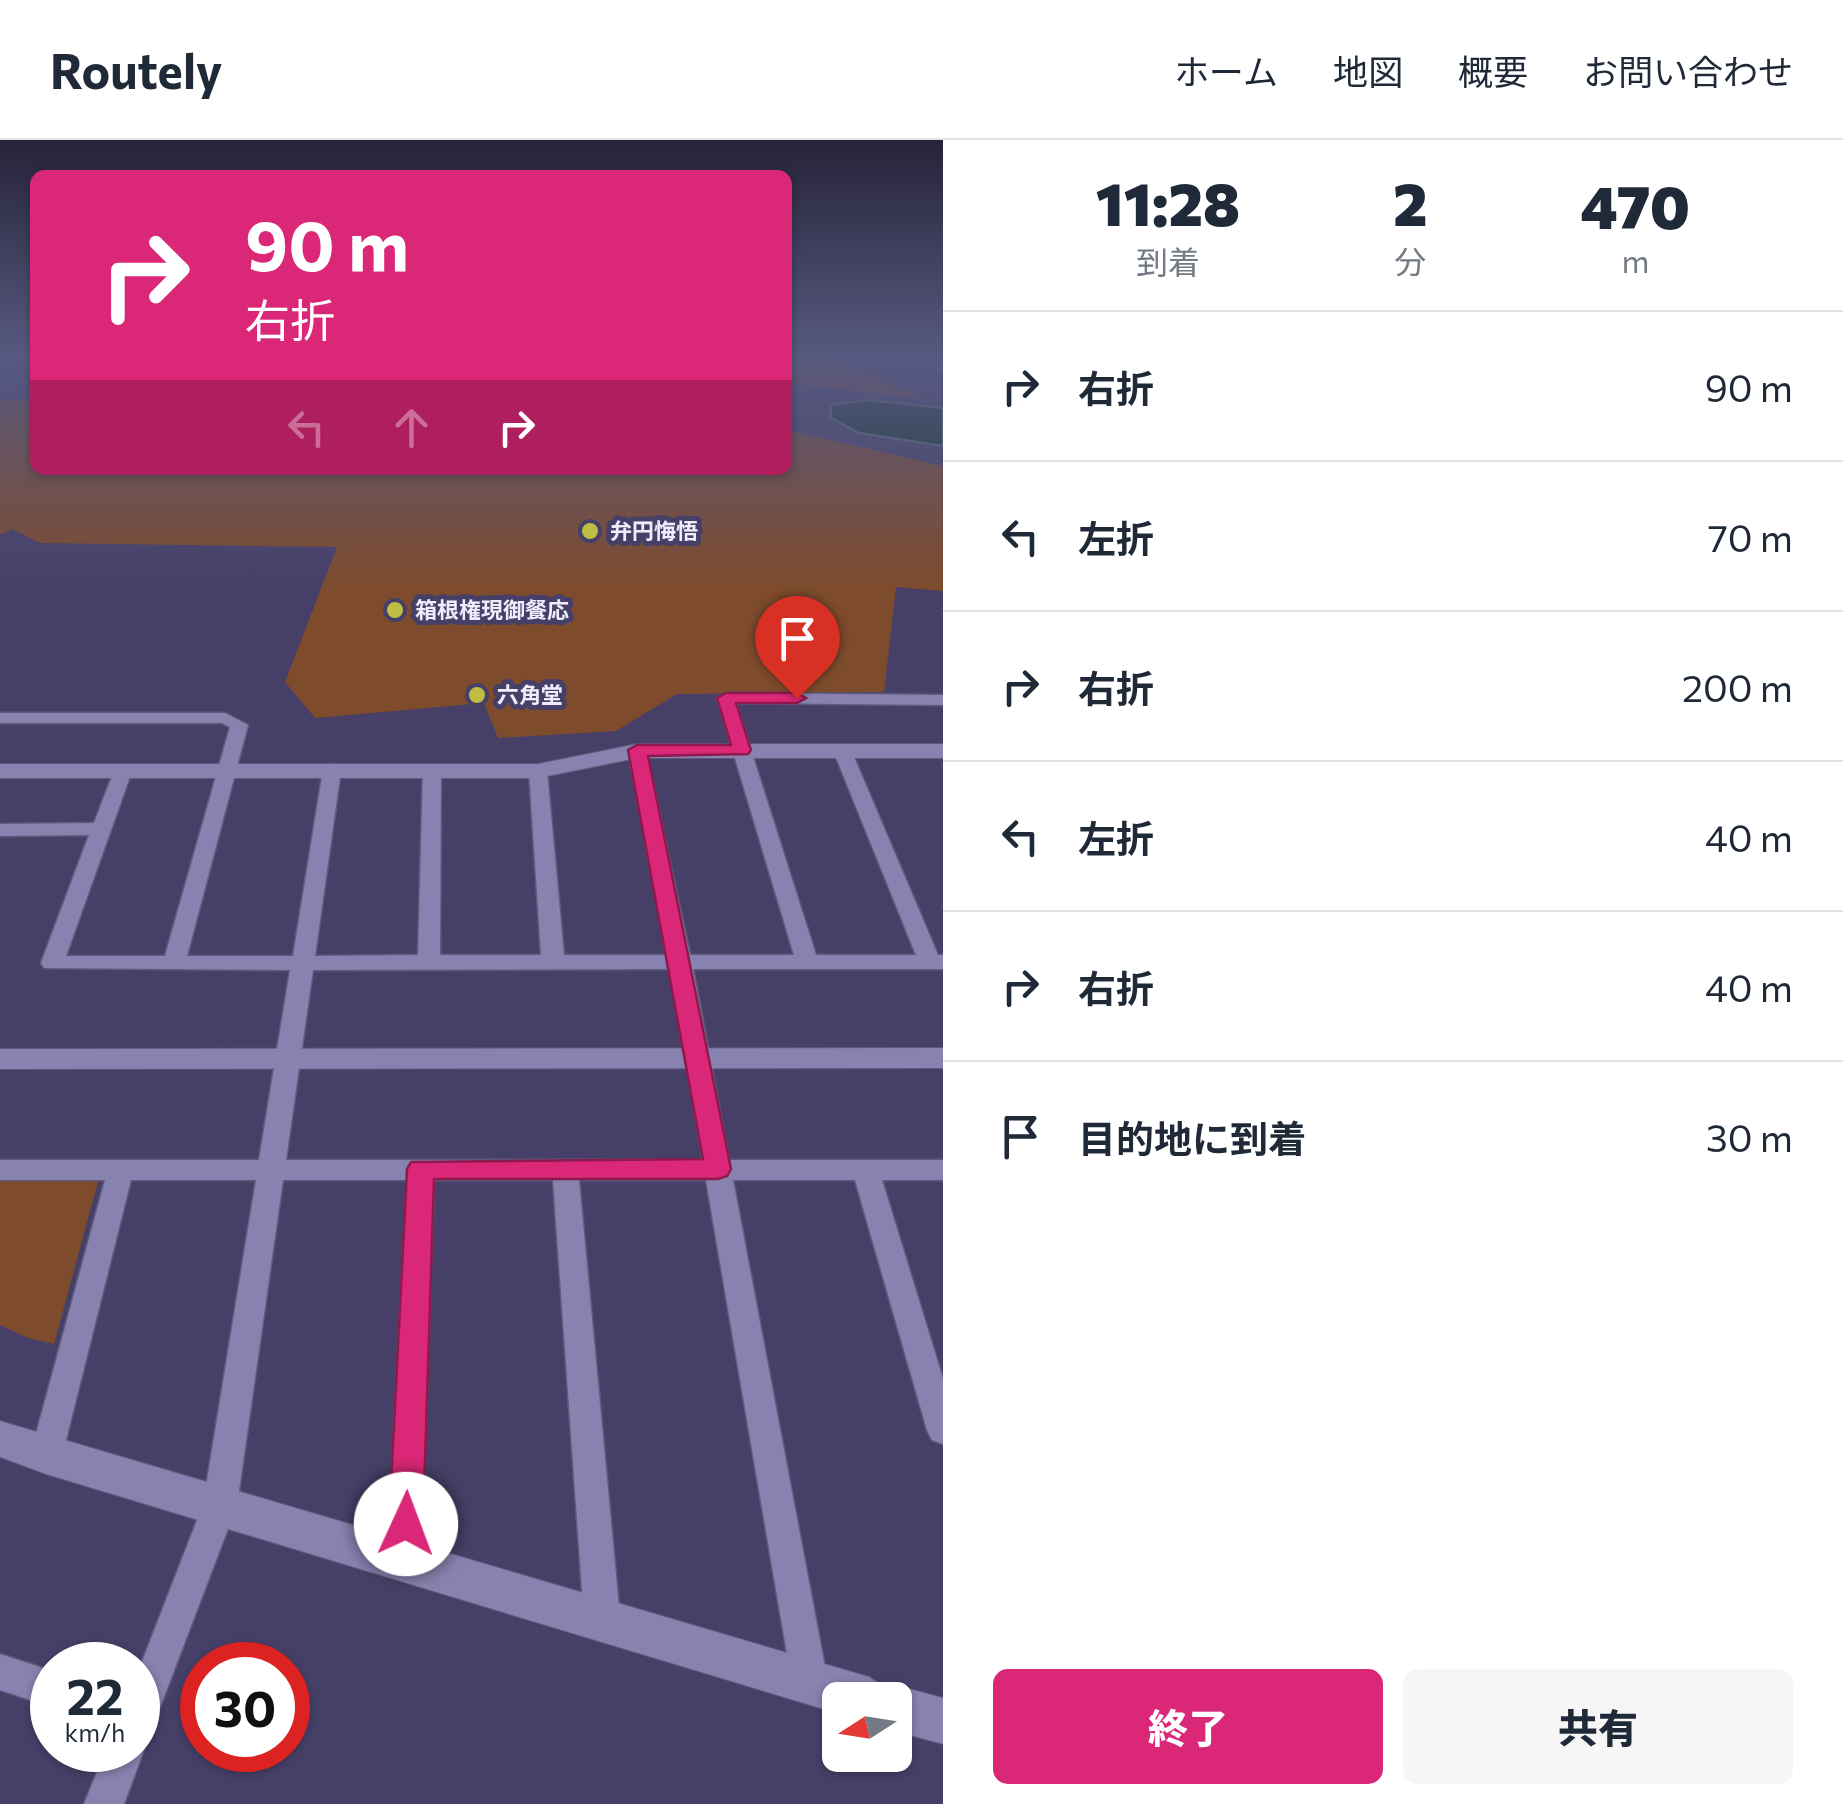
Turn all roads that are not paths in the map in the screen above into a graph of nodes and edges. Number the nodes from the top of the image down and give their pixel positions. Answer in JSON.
{"nodes":[{"id":1,"x":943,"y":700,"type":"edge"},
{"id":2,"x":0,"y":718,"type":"edge"},
{"id":3,"x":637,"y":750,"type":"junction"},
{"id":4,"x":742,"y":750,"type":"junction"},
{"id":5,"x":842,"y":750,"type":"junction"},
{"id":6,"x":943,"y":752,"type":"edge"},
{"id":7,"x":225,"y":770,"type":"junction"},
{"id":8,"x":332,"y":770,"type":"junction"},
{"id":9,"x":432,"y":770,"type":"junction"},
{"id":10,"x":0,"y":771,"type":"edge"},
{"id":11,"x":122,"y":771,"type":"junction"},
{"id":12,"x":538,"y":771,"type":"junction"},
{"id":13,"x":101,"y":829,"type":"junction"},
{"id":14,"x":0,"y":830,"type":"edge"},
{"id":15,"x":174,"y":962,"type":"junction"},
{"id":16,"x":302,"y":962,"type":"junction"},
{"id":17,"x":429,"y":962,"type":"junction"},
{"id":18,"x":554,"y":962,"type":"junction"},
{"id":19,"x":680,"y":962,"type":"junction"},
{"id":20,"x":807,"y":962,"type":"junction"},
{"id":21,"x":936,"y":962,"type":"edge"},
{"id":22,"x":288,"y":1058,"type":"junction"},
{"id":23,"x":943,"y":1058,"type":"edge"},
{"id":24,"x":0,"y":1059,"type":"edge"},
{"id":25,"x":697,"y":1059,"type":"junction"},
{"id":26,"x":121,"y":1168,"type":"junction"},
{"id":27,"x":565,"y":1168,"type":"junction"},
{"id":28,"x":270,"y":1169,"type":"junction"},
{"id":29,"x":421,"y":1169,"type":"junction"},
{"id":30,"x":718,"y":1169,"type":"junction"},
{"id":31,"x":865,"y":1169,"type":"junction"},
{"id":32,"x":0,"y":1170,"type":"edge"},
{"id":33,"x":943,"y":1170,"type":"edge"},
{"id":34,"x":943,"y":1430,"type":"edge"},
{"id":35,"x":0,"y":1439,"type":"edge"},
{"id":36,"x":46,"y":1456,"type":"junction"},
{"id":37,"x":220,"y":1505,"type":"junction"},
{"id":38,"x":404,"y":1564,"type":"junction"},
{"id":39,"x":602,"y":1618,"type":"junction"},
{"id":40,"x":160,"y":1661,"type":"edge"},
{"id":41,"x":0,"y":1672,"type":"edge"},
{"id":42,"x":30,"y":1682,"type":"edge"},
{"id":43,"x":810,"y":1683,"type":"junction"},
{"id":44,"x":822,"y":1687,"type":"edge"},
{"id":45,"x":912,"y":1713,"type":"edge"},
{"id":46,"x":943,"y":1722,"type":"edge"},
{"id":47,"x":116,"y":1772,"type":"edge"},
{"id":48,"x":104,"y":1804,"type":"edge"}],
"edges":[{"from":1,"to":4,"type":"street"},
{"from":2,"to":7,"type":"street"},
{"from":3,"to":4,"type":"street"},
{"from":3,"to":12,"type":"street"},
{"from":3,"to":19,"type":"street"},
{"from":4,"to":5,"type":"street"},
{"from":4,"to":20,"type":"street"},
{"from":5,"to":6,"type":"street"},
{"from":5,"to":21,"type":"street"},
{"from":7,"to":8,"type":"street"},
{"from":7,"to":11,"type":"street"},
{"from":7,"to":15,"type":"street"},
{"from":8,"to":9,"type":"street"},
{"from":8,"to":16,"type":"street"},
{"from":9,"to":12,"type":"street"},
{"from":9,"to":17,"type":"street"},
{"from":10,"to":11,"type":"street"},
{"from":11,"to":13,"type":"street"},
{"from":12,"to":18,"type":"street"},
{"from":13,"to":14,"type":"street"},
{"from":13,"to":15,"type":"street"},
{"from":15,"to":16,"type":"street"},
{"from":16,"to":17,"type":"street"},
{"from":16,"to":22,"type":"street"},
{"from":17,"to":18,"type":"street"},
{"from":18,"to":19,"type":"street"},
{"from":19,"to":20,"type":"street"},
{"from":19,"to":25,"type":"street"},
{"from":20,"to":21,"type":"street"},
{"from":22,"to":24,"type":"street"},
{"from":22,"to":25,"type":"street"},
{"from":22,"to":28,"type":"street"},
{"from":23,"to":25,"type":"street"},
{"from":25,"to":30,"type":"street"},
{"from":26,"to":28,"type":"street"},
{"from":26,"to":32,"type":"street"},
{"from":26,"to":36,"type":"street"},
{"from":27,"to":29,"type":"street"},
{"from":27,"to":30,"type":"street"},
{"from":27,"to":39,"type":"street"},
{"from":28,"to":29,"type":"street"},
{"from":28,"to":37,"type":"street"},
{"from":29,"to":38,"type":"street"},
{"from":30,"to":31,"type":"street"},
{"from":30,"to":43,"type":"street"},
{"from":31,"to":33,"type":"street"},
{"from":31,"to":34,"type":"street"},
{"from":35,"to":36,"type":"street"},
{"from":36,"to":37,"type":"street"},
{"from":37,"to":38,"type":"street"},
{"from":37,"to":40,"type":"street"},
{"from":38,"to":39,"type":"street"},
{"from":39,"to":43,"type":"street"},
{"from":41,"to":42,"type":"street"},
{"from":43,"to":44,"type":"street"},
{"from":45,"to":46,"type":"street"},
{"from":47,"to":48,"type":"street"}]}
